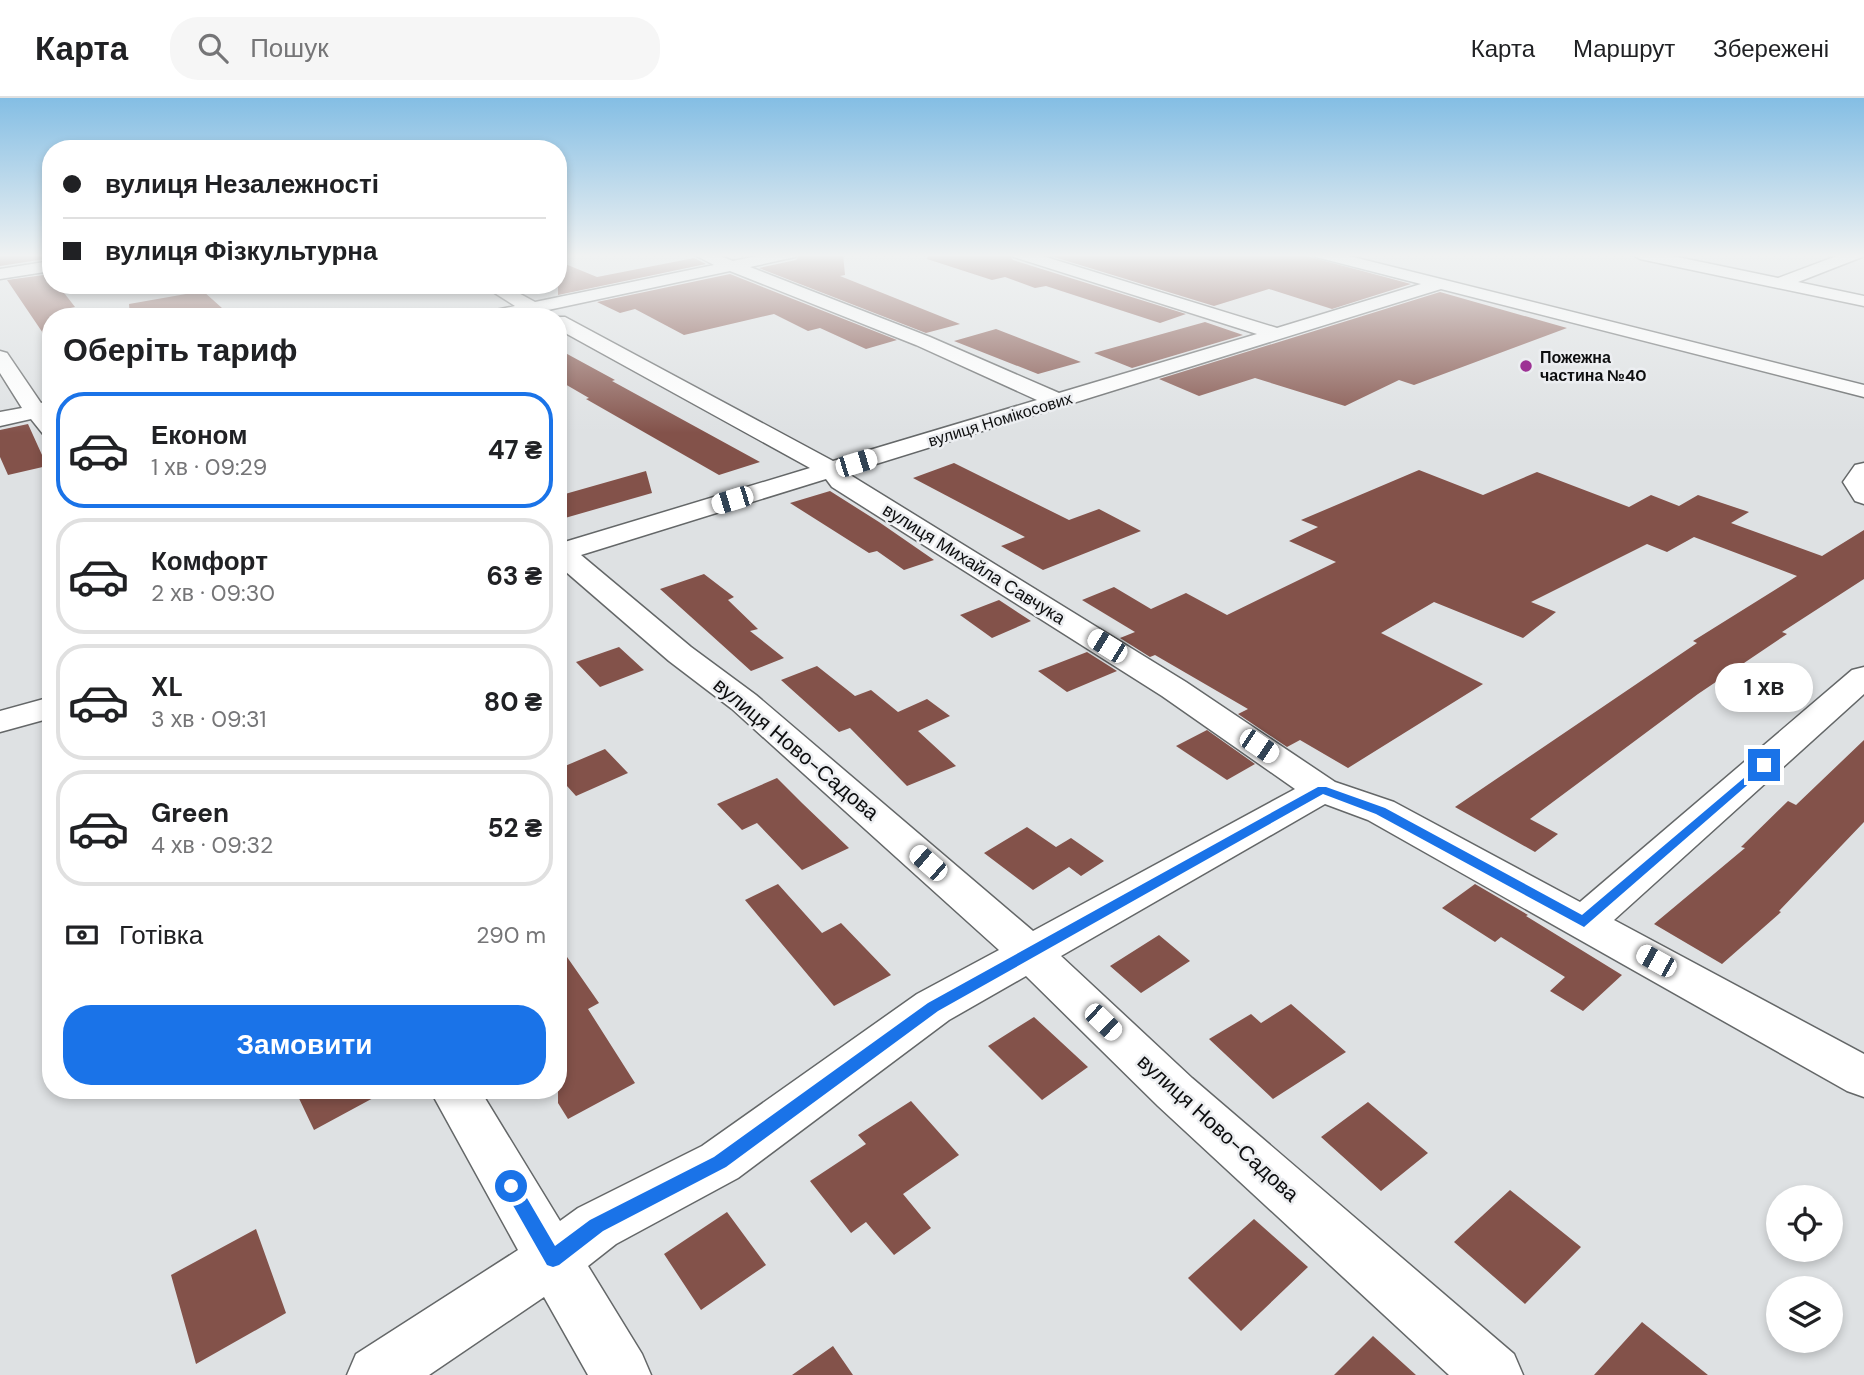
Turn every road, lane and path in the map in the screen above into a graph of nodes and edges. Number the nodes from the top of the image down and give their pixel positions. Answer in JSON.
{"nodes":[{"id":1,"x":853,"y":314,"type":"edge"},
{"id":2,"x":1211,"y":314,"type":"edge"},
{"id":3,"x":1344,"y":314,"type":"edge"},
{"id":4,"x":1558,"y":314,"type":"edge"},
{"id":5,"x":567,"y":326,"type":"edge"},
{"id":6,"x":1277,"y":334,"type":"junction"},
{"id":7,"x":0,"y":357,"type":"edge"},
{"id":8,"x":1864,"y":391,"type":"edge"},
{"id":9,"x":1058,"y":401,"type":"junction"},
{"id":10,"x":42,"y":409,"type":"edge"},
{"id":11,"x":42,"y":410,"type":"edge"},
{"id":12,"x":0,"y":419,"type":"edge"},
{"id":13,"x":831,"y":470,"type":"junction"},
{"id":14,"x":1864,"y":470,"type":"edge"},
{"id":15,"x":1864,"y":496,"type":"edge"},
{"id":16,"x":567,"y":551,"type":"edge"},
{"id":17,"x":567,"y":560,"type":"edge"},
{"id":18,"x":1864,"y":677,"type":"edge"},
{"id":19,"x":42,"y":710,"type":"edge"},
{"id":20,"x":0,"y":722,"type":"edge"},
{"id":21,"x":1322,"y":790,"type":"junction"},
{"id":22,"x":1584,"y":922,"type":"junction"},
{"id":23,"x":1030,"y":953,"type":"junction"},
{"id":24,"x":1864,"y":1077,"type":"edge"},
{"id":25,"x":459,"y":1099,"type":"edge"},
{"id":26,"x":553,"y":1259,"type":"junction"},
{"id":27,"x":377,"y":1375,"type":"edge"},
{"id":28,"x":621,"y":1375,"type":"edge"},
{"id":29,"x":1493,"y":1375,"type":"edge"}],
"edges":[{"from":1,"to":9,"type":"street"},
{"from":2,"to":6,"type":"street"},
{"from":3,"to":6,"type":"street","name":"вулиця Номікосових"},
{"from":4,"to":8,"type":"street"},
{"from":5,"to":13,"type":"street","name":"вулиця Михайла Савчука"},
{"from":6,"to":9,"type":"street","name":"вулиця Номікосових"},
{"from":7,"to":10,"type":"street"},
{"from":9,"to":13,"type":"street","name":"вулиця Номікосових"},
{"from":11,"to":12,"type":"street"},
{"from":13,"to":16,"type":"street","name":"вулиця Номікосових"},
{"from":13,"to":21,"type":"street","name":"вулиця Михайла Савчука"},
{"from":14,"to":15,"type":"street"},
{"from":17,"to":23,"type":"street","name":"вулиця Ново-Садова"},
{"from":18,"to":22,"type":"street"},
{"from":19,"to":20,"type":"street"},
{"from":21,"to":22,"type":"street","name":"вулиця Михайла Савчука"},
{"from":21,"to":23,"type":"street"},
{"from":22,"to":24,"type":"street","name":"вулиця Михайла Савчука"},
{"from":23,"to":26,"type":"street"},
{"from":23,"to":29,"type":"street","name":"вулиця Ново-Садова"},
{"from":25,"to":26,"type":"street"},
{"from":26,"to":27,"type":"street"},
{"from":26,"to":28,"type":"street"}]}
